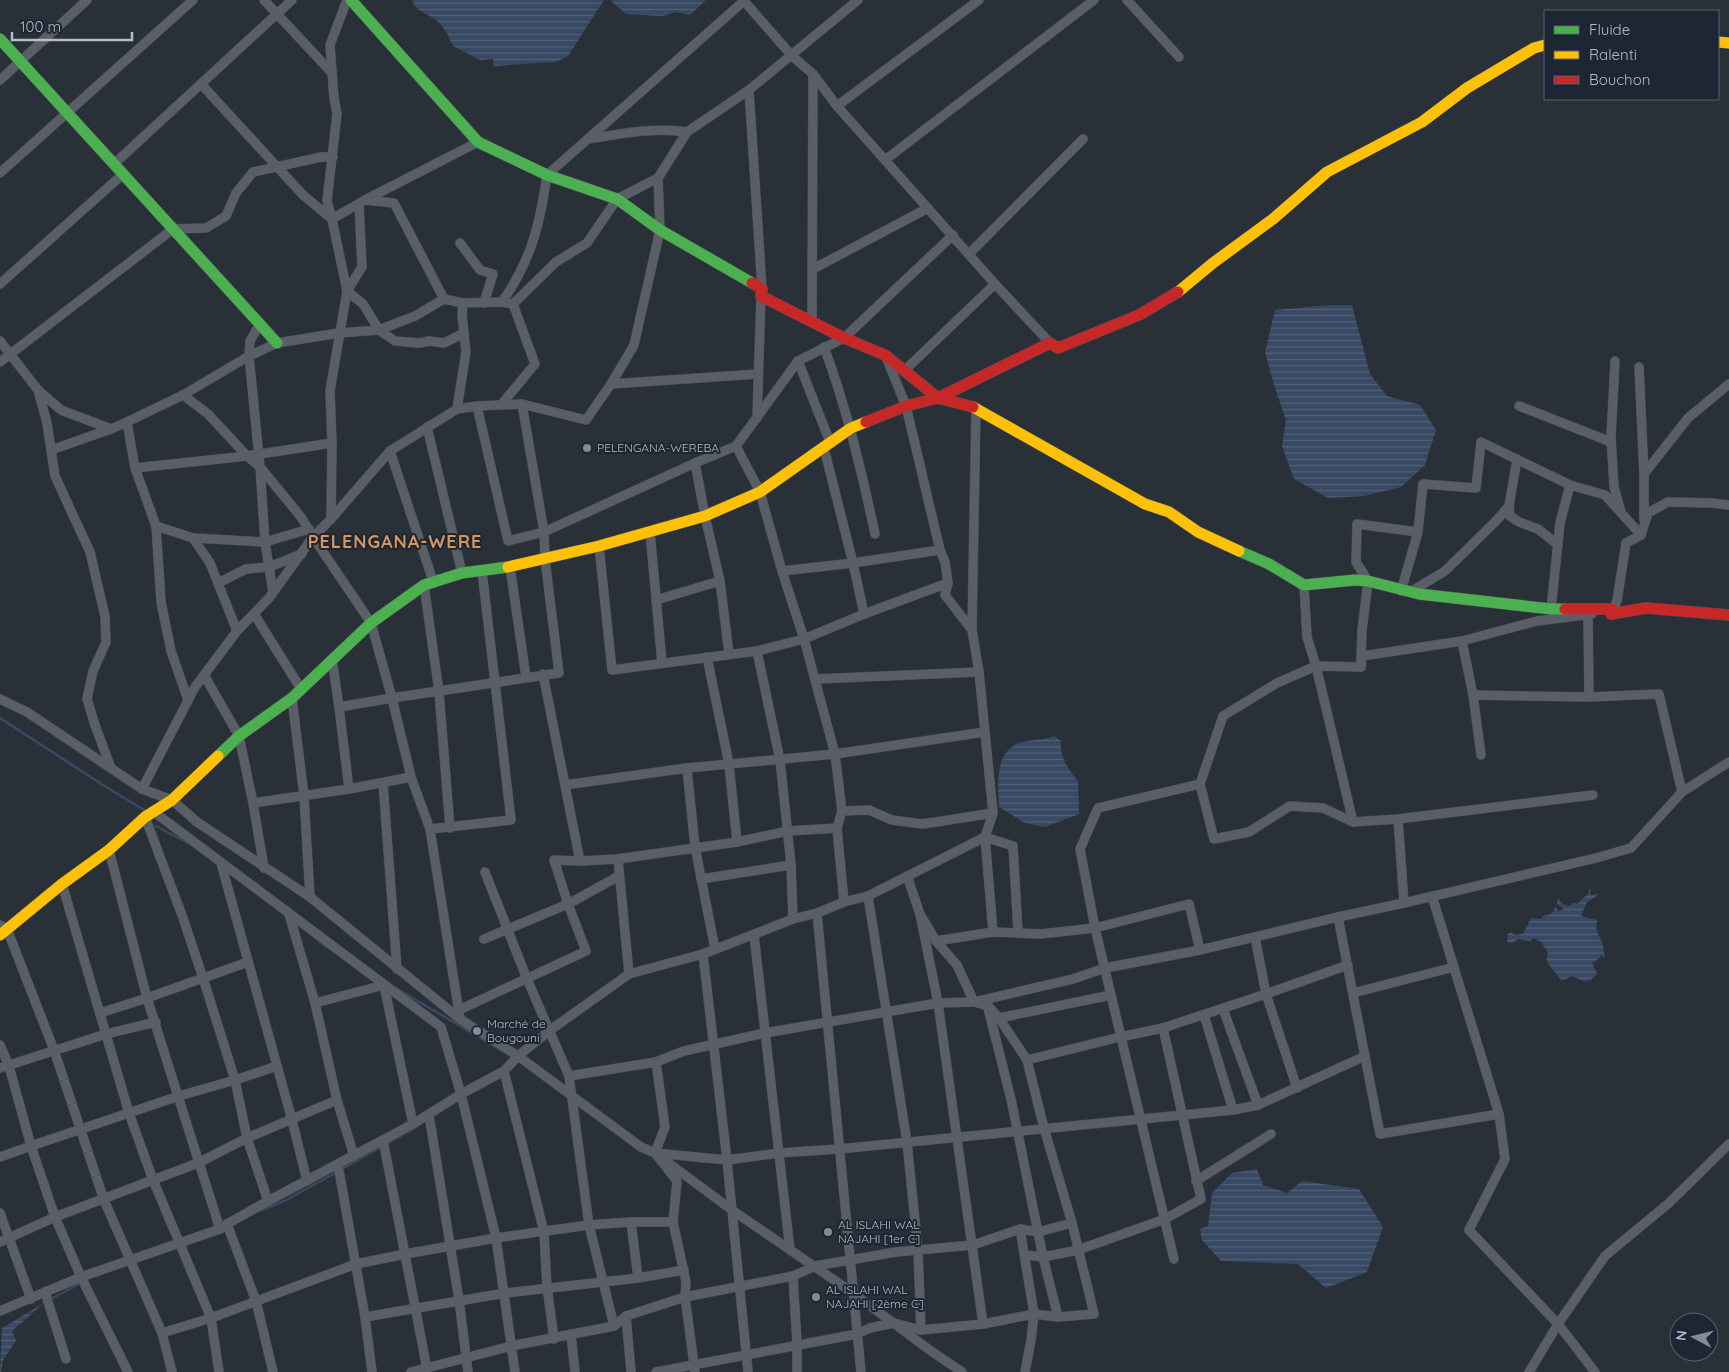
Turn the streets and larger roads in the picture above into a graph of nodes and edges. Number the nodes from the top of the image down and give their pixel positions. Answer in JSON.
{"nodes":[{"id":1,"x":87,"y":0,"type":"edge"},
{"id":2,"x":193,"y":0,"type":"edge"},
{"id":3,"x":264,"y":0,"type":"edge"},
{"id":4,"x":292,"y":0,"type":"edge"},
{"id":5,"x":347,"y":0,"type":"edge"},
{"id":6,"x":351,"y":0,"type":"edge"},
{"id":7,"x":858,"y":0,"type":"edge"},
{"id":8,"x":979,"y":0,"type":"edge"},
{"id":9,"x":1094,"y":0,"type":"edge"},
{"id":10,"x":1127,"y":0,"type":"edge"},
{"id":11,"x":744,"y":1,"type":"edge"},
{"id":12,"x":277,"y":14,"type":"junction"},
{"id":13,"x":0,"y":39,"type":"edge"},
{"id":14,"x":1544,"y":45,"type":"edge"},
{"id":15,"x":792,"y":56,"type":"junction"},
{"id":16,"x":1179,"y":57,"type":"dead end"},
{"id":17,"x":21,"y":62,"type":"junction"},
{"id":18,"x":332,"y":74,"type":"junction"},
{"id":19,"x":813,"y":74,"type":"junction"},
{"id":20,"x":0,"y":80,"type":"edge"},
{"id":21,"x":201,"y":84,"type":"junction"},
{"id":22,"x":749,"y":90,"type":"junction"},
{"id":23,"x":837,"y":106,"type":"junction"},
{"id":24,"x":67,"y":113,"type":"junction"},
{"id":25,"x":687,"y":132,"type":"junction"},
{"id":26,"x":588,"y":139,"type":"junction"},
{"id":27,"x":1082,"y":139,"type":"dead end"},
{"id":28,"x":478,"y":142,"type":"junction"},
{"id":29,"x":333,"y":157,"type":"junction"},
{"id":30,"x":885,"y":160,"type":"junction"},
{"id":31,"x":114,"y":164,"type":"junction"},
{"id":32,"x":278,"y":167,"type":"junction"},
{"id":33,"x":0,"y":173,"type":"edge"},
{"id":34,"x":123,"y":174,"type":"junction"},
{"id":35,"x":547,"y":175,"type":"junction"},
{"id":36,"x":658,"y":178,"type":"junction"},
{"id":37,"x":617,"y":199,"type":"junction"},
{"id":38,"x":362,"y":202,"type":"junction"},
{"id":39,"x":928,"y":208,"type":"junction"},
{"id":40,"x":332,"y":219,"type":"junction"},
{"id":41,"x":173,"y":229,"type":"junction"},
{"id":42,"x":660,"y":230,"type":"junction"},
{"id":43,"x":953,"y":235,"type":"junction"},
{"id":44,"x":460,"y":243,"type":"dead end"},
{"id":45,"x":969,"y":254,"type":"junction"},
{"id":46,"x":812,"y":269,"type":"junction"},
{"id":47,"x":0,"y":284,"type":"edge"},
{"id":48,"x":995,"y":284,"type":"junction"},
{"id":49,"x":347,"y":291,"type":"junction"},
{"id":50,"x":762,"y":292,"type":"junction"},
{"id":51,"x":444,"y":299,"type":"junction"},
{"id":52,"x":502,"y":302,"type":"junction"},
{"id":53,"x":463,"y":303,"type":"junction"},
{"id":54,"x":484,"y":303,"type":"junction"},
{"id":55,"x":513,"y":304,"type":"junction"},
{"id":56,"x":812,"y":321,"type":"junction"},
{"id":57,"x":260,"y":324,"type":"junction"},
{"id":58,"x":379,"y":330,"type":"junction"},
{"id":59,"x":339,"y":333,"type":"junction"},
{"id":60,"x":464,"y":334,"type":"junction"},
{"id":61,"x":844,"y":338,"type":"junction"},
{"id":62,"x":0,"y":341,"type":"edge"},
{"id":63,"x":277,"y":343,"type":"junction"},
{"id":64,"x":1050,"y":343,"type":"junction"},
{"id":65,"x":824,"y":347,"type":"junction"},
{"id":66,"x":11,"y":354,"type":"junction"},
{"id":67,"x":885,"y":355,"type":"junction"},
{"id":68,"x":249,"y":356,"type":"junction"},
{"id":69,"x":798,"y":361,"type":"junction"},
{"id":70,"x":1615,"y":361,"type":"dead end"},
{"id":71,"x":0,"y":362,"type":"edge"},
{"id":72,"x":1639,"y":367,"type":"dead end"},
{"id":73,"x":904,"y":371,"type":"junction"},
{"id":74,"x":758,"y":374,"type":"junction"},
{"id":75,"x":611,"y":384,"type":"junction"},
{"id":76,"x":1729,"y":384,"type":"edge"},
{"id":77,"x":38,"y":390,"type":"junction"},
{"id":78,"x":183,"y":395,"type":"junction"},
{"id":79,"x":938,"y":398,"type":"junction"},
{"id":80,"x":522,"y":404,"type":"junction"},
{"id":81,"x":501,"y":405,"type":"junction"},
{"id":82,"x":477,"y":406,"type":"junction"},
{"id":83,"x":906,"y":406,"type":"junction"},
{"id":84,"x":1519,"y":406,"type":"dead end"},
{"id":85,"x":976,"y":408,"type":"junction"},
{"id":86,"x":457,"y":409,"type":"junction"},
{"id":87,"x":757,"y":419,"type":"junction"},
{"id":88,"x":127,"y":422,"type":"junction"},
{"id":89,"x":427,"y":427,"type":"junction"},
{"id":90,"x":851,"y":428,"type":"junction"},
{"id":91,"x":111,"y":430,"type":"junction"},
{"id":92,"x":1612,"y":442,"type":"junction"},
{"id":93,"x":332,"y":443,"type":"junction"},
{"id":94,"x":827,"y":445,"type":"junction"},
{"id":95,"x":736,"y":446,"type":"junction"},
{"id":96,"x":52,"y":450,"type":"junction"},
{"id":97,"x":390,"y":452,"type":"junction"},
{"id":98,"x":259,"y":454,"type":"junction"},
{"id":99,"x":248,"y":456,"type":"junction"},
{"id":100,"x":1517,"y":459,"type":"junction"},
{"id":101,"x":695,"y":463,"type":"junction"},
{"id":102,"x":260,"y":467,"type":"junction"},
{"id":103,"x":135,"y":468,"type":"junction"},
{"id":104,"x":1644,"y":474,"type":"junction"},
{"id":105,"x":1570,"y":484,"type":"junction"},
{"id":106,"x":760,"y":492,"type":"junction"},
{"id":107,"x":1729,"y":505,"type":"edge"},
{"id":108,"x":1508,"y":506,"type":"junction"},
{"id":109,"x":1622,"y":514,"type":"junction"},
{"id":110,"x":705,"y":516,"type":"junction"},
{"id":111,"x":331,"y":519,"type":"junction"},
{"id":112,"x":1644,"y":520,"type":"junction"},
{"id":113,"x":156,"y":526,"type":"junction"},
{"id":114,"x":544,"y":532,"type":"junction"},
{"id":115,"x":650,"y":532,"type":"junction"},
{"id":116,"x":1418,"y":532,"type":"junction"},
{"id":117,"x":311,"y":533,"type":"junction"},
{"id":118,"x":875,"y":534,"type":"dead end"},
{"id":119,"x":1641,"y":535,"type":"junction"},
{"id":120,"x":193,"y":538,"type":"junction"},
{"id":121,"x":265,"y":542,"type":"junction"},
{"id":122,"x":1558,"y":545,"type":"junction"},
{"id":123,"x":599,"y":546,"type":"junction"},
{"id":124,"x":940,"y":550,"type":"junction"},
{"id":125,"x":302,"y":554,"type":"junction"},
{"id":126,"x":545,"y":559,"type":"junction"},
{"id":127,"x":853,"y":563,"type":"junction"},
{"id":128,"x":269,"y":567,"type":"junction"},
{"id":129,"x":510,"y":567,"type":"junction"},
{"id":130,"x":482,"y":571,"type":"junction"},
{"id":131,"x":782,"y":571,"type":"junction"},
{"id":132,"x":462,"y":573,"type":"junction"},
{"id":133,"x":720,"y":581,"type":"junction"},
{"id":134,"x":1368,"y":581,"type":"junction"},
{"id":135,"x":218,"y":583,"type":"junction"},
{"id":136,"x":429,"y":583,"type":"junction"},
{"id":137,"x":948,"y":583,"type":"junction"},
{"id":138,"x":1304,"y":585,"type":"junction"},
{"id":139,"x":1405,"y":591,"type":"junction"},
{"id":140,"x":273,"y":592,"type":"junction"},
{"id":141,"x":656,"y":600,"type":"junction"},
{"id":142,"x":1551,"y":609,"type":"junction"},
{"id":143,"x":1611,"y":612,"type":"junction"},
{"id":144,"x":254,"y":614,"type":"junction"},
{"id":145,"x":864,"y":614,"type":"junction"},
{"id":146,"x":1588,"y":614,"type":"junction"},
{"id":147,"x":1729,"y":615,"type":"edge"},
{"id":148,"x":371,"y":623,"type":"junction"},
{"id":149,"x":972,"y":630,"type":"junction"},
{"id":150,"x":237,"y":631,"type":"junction"},
{"id":151,"x":804,"y":639,"type":"junction"},
{"id":152,"x":1462,"y":641,"type":"junction"},
{"id":153,"x":757,"y":651,"type":"junction"},
{"id":154,"x":729,"y":654,"type":"junction"},
{"id":155,"x":708,"y":657,"type":"junction"},
{"id":156,"x":332,"y":659,"type":"junction"},
{"id":157,"x":662,"y":663,"type":"junction"},
{"id":158,"x":1316,"y":666,"type":"junction"},
{"id":159,"x":1361,"y":668,"type":"junction"},
{"id":160,"x":979,"y":672,"type":"junction"},
{"id":161,"x":543,"y":674,"type":"junction"},
{"id":162,"x":204,"y":675,"type":"junction"},
{"id":163,"x":526,"y":677,"type":"junction"},
{"id":164,"x":815,"y":679,"type":"junction"},
{"id":165,"x":495,"y":682,"type":"junction"},
{"id":166,"x":301,"y":689,"type":"junction"},
{"id":167,"x":439,"y":692,"type":"junction"},
{"id":168,"x":1473,"y":695,"type":"junction"},
{"id":169,"x":1589,"y":697,"type":"junction"},
{"id":170,"x":292,"y":698,"type":"junction"},
{"id":171,"x":392,"y":698,"type":"junction"},
{"id":172,"x":0,"y":699,"type":"edge"},
{"id":173,"x":188,"y":700,"type":"junction"},
{"id":174,"x":339,"y":707,"type":"junction"},
{"id":175,"x":985,"y":732,"type":"junction"},
{"id":176,"x":239,"y":736,"type":"junction"},
{"id":177,"x":835,"y":754,"type":"junction"},
{"id":178,"x":1481,"y":755,"type":"dead end"},
{"id":179,"x":780,"y":760,"type":"junction"},
{"id":180,"x":1729,"y":762,"type":"edge"},
{"id":181,"x":729,"y":764,"type":"junction"},
{"id":182,"x":111,"y":768,"type":"junction"},
{"id":183,"x":687,"y":768,"type":"junction"},
{"id":184,"x":411,"y":777,"type":"junction"},
{"id":185,"x":383,"y":783,"type":"junction"},
{"id":186,"x":1200,"y":784,"type":"junction"},
{"id":187,"x":565,"y":785,"type":"junction"},
{"id":188,"x":142,"y":789,"type":"junction"},
{"id":189,"x":349,"y":789,"type":"junction"},
{"id":190,"x":1682,"y":792,"type":"junction"},
{"id":191,"x":1593,"y":795,"type":"dead end"},
{"id":192,"x":304,"y":796,"type":"junction"},
{"id":193,"x":172,"y":800,"type":"junction"},
{"id":194,"x":253,"y":803,"type":"junction"},
{"id":195,"x":842,"y":811,"type":"junction"},
{"id":196,"x":993,"y":813,"type":"junction"},
{"id":197,"x":150,"y":815,"type":"junction"},
{"id":198,"x":1398,"y":819,"type":"junction"},
{"id":199,"x":1353,"y":822,"type":"junction"},
{"id":200,"x":450,"y":828,"type":"junction"},
{"id":201,"x":838,"y":828,"type":"junction"},
{"id":202,"x":430,"y":829,"type":"junction"},
{"id":203,"x":788,"y":831,"type":"junction"},
{"id":204,"x":985,"y":837,"type":"junction"},
{"id":205,"x":737,"y":842,"type":"junction"},
{"id":206,"x":695,"y":847,"type":"junction"},
{"id":207,"x":109,"y":850,"type":"junction"},
{"id":208,"x":618,"y":859,"type":"junction"},
{"id":209,"x":580,"y":861,"type":"junction"},
{"id":210,"x":221,"y":863,"type":"junction"},
{"id":211,"x":791,"y":865,"type":"junction"},
{"id":212,"x":264,"y":868,"type":"junction"},
{"id":213,"x":485,"y":872,"type":"dead end"},
{"id":214,"x":620,"y":876,"type":"junction"},
{"id":215,"x":908,"y":876,"type":"junction"},
{"id":216,"x":701,"y":879,"type":"junction"},
{"id":217,"x":62,"y":884,"type":"junction"},
{"id":218,"x":868,"y":896,"type":"junction"},
{"id":219,"x":1432,"y":896,"type":"junction"},
{"id":220,"x":310,"y":897,"type":"junction"},
{"id":221,"x":844,"y":902,"type":"junction"},
{"id":222,"x":1404,"y":903,"type":"junction"},
{"id":223,"x":568,"y":904,"type":"junction"},
{"id":224,"x":817,"y":913,"type":"junction"},
{"id":225,"x":288,"y":914,"type":"junction"},
{"id":226,"x":920,"y":914,"type":"junction"},
{"id":227,"x":1338,"y":916,"type":"junction"},
{"id":228,"x":793,"y":920,"type":"junction"},
{"id":229,"x":1094,"y":928,"type":"junction"},
{"id":230,"x":506,"y":929,"type":"junction"},
{"id":231,"x":2,"y":930,"type":"edge"},
{"id":232,"x":993,"y":932,"type":"junction"},
{"id":233,"x":1018,"y":932,"type":"junction"},
{"id":234,"x":754,"y":935,"type":"junction"},
{"id":235,"x":1255,"y":937,"type":"junction"},
{"id":236,"x":484,"y":939,"type":"dead end"},
{"id":237,"x":936,"y":941,"type":"junction"},
{"id":238,"x":714,"y":949,"type":"junction"},
{"id":239,"x":1200,"y":950,"type":"junction"},
{"id":240,"x":703,"y":954,"type":"junction"},
{"id":241,"x":248,"y":962,"type":"junction"},
{"id":242,"x":1348,"y":965,"type":"junction"},
{"id":243,"x":1454,"y":967,"type":"junction"},
{"id":244,"x":1105,"y":968,"type":"junction"},
{"id":245,"x":397,"y":969,"type":"junction"},
{"id":246,"x":629,"y":974,"type":"junction"},
{"id":247,"x":203,"y":978,"type":"junction"},
{"id":248,"x":527,"y":979,"type":"junction"},
{"id":249,"x":384,"y":985,"type":"junction"},
{"id":250,"x":1353,"y":992,"type":"junction"},
{"id":251,"x":1266,"y":994,"type":"junction"},
{"id":252,"x":1111,"y":995,"type":"junction"},
{"id":253,"x":147,"y":998,"type":"junction"},
{"id":254,"x":974,"y":1002,"type":"junction"},
{"id":255,"x":315,"y":1003,"type":"junction"},
{"id":256,"x":938,"y":1003,"type":"junction"},
{"id":257,"x":988,"y":1006,"type":"junction"},
{"id":258,"x":1223,"y":1009,"type":"junction"},
{"id":259,"x":100,"y":1012,"type":"junction"},
{"id":260,"x":460,"y":1014,"type":"junction"},
{"id":261,"x":886,"y":1014,"type":"junction"},
{"id":262,"x":1204,"y":1015,"type":"junction"},
{"id":263,"x":999,"y":1018,"type":"junction"},
{"id":264,"x":156,"y":1022,"type":"junction"},
{"id":265,"x":827,"y":1023,"type":"junction"},
{"id":266,"x":1162,"y":1028,"type":"junction"},
{"id":267,"x":549,"y":1031,"type":"junction"},
{"id":268,"x":765,"y":1033,"type":"junction"},
{"id":269,"x":106,"y":1034,"type":"junction"},
{"id":270,"x":1120,"y":1037,"type":"junction"},
{"id":271,"x":713,"y":1043,"type":"junction"},
{"id":272,"x":0,"y":1045,"type":"edge"},
{"id":273,"x":54,"y":1050,"type":"junction"},
{"id":274,"x":518,"y":1056,"type":"junction"},
{"id":275,"x":1365,"y":1056,"type":"junction"},
{"id":276,"x":1027,"y":1060,"type":"junction"},
{"id":277,"x":656,"y":1062,"type":"junction"},
{"id":278,"x":277,"y":1066,"type":"junction"},
{"id":279,"x":4,"y":1067,"type":"edge"},
{"id":280,"x":504,"y":1071,"type":"junction"},
{"id":281,"x":569,"y":1076,"type":"junction"},
{"id":282,"x":235,"y":1080,"type":"junction"},
{"id":283,"x":1296,"y":1088,"type":"junction"},
{"id":284,"x":461,"y":1094,"type":"junction"},
{"id":285,"x":179,"y":1096,"type":"junction"},
{"id":286,"x":572,"y":1096,"type":"junction"},
{"id":287,"x":338,"y":1100,"type":"junction"},
{"id":288,"x":1258,"y":1105,"type":"junction"},
{"id":289,"x":1233,"y":1110,"type":"junction"},
{"id":290,"x":129,"y":1113,"type":"junction"},
{"id":291,"x":1181,"y":1114,"type":"junction"},
{"id":292,"x":1499,"y":1114,"type":"junction"},
{"id":293,"x":429,"y":1115,"type":"junction"},
{"id":294,"x":1140,"y":1119,"type":"junction"},
{"id":295,"x":292,"y":1120,"type":"junction"},
{"id":296,"x":413,"y":1124,"type":"junction"},
{"id":297,"x":1044,"y":1128,"type":"junction"},
{"id":298,"x":81,"y":1130,"type":"junction"},
{"id":299,"x":1017,"y":1131,"type":"junction"},
{"id":300,"x":1271,"y":1134,"type":"dead end"},
{"id":301,"x":957,"y":1137,"type":"junction"},
{"id":302,"x":247,"y":1138,"type":"junction"},
{"id":303,"x":383,"y":1140,"type":"junction"},
{"id":304,"x":907,"y":1142,"type":"junction"},
{"id":305,"x":1729,"y":1144,"type":"edge"},
{"id":306,"x":31,"y":1146,"type":"junction"},
{"id":307,"x":839,"y":1149,"type":"junction"},
{"id":308,"x":655,"y":1153,"type":"junction"},
{"id":309,"x":779,"y":1153,"type":"junction"},
{"id":310,"x":354,"y":1156,"type":"junction"},
{"id":311,"x":0,"y":1158,"type":"edge"},
{"id":312,"x":727,"y":1160,"type":"junction"},
{"id":313,"x":198,"y":1163,"type":"junction"},
{"id":314,"x":338,"y":1164,"type":"junction"},
{"id":315,"x":153,"y":1180,"type":"junction"},
{"id":316,"x":307,"y":1181,"type":"junction"},
{"id":317,"x":1196,"y":1181,"type":"junction"},
{"id":318,"x":104,"y":1200,"type":"junction"},
{"id":319,"x":268,"y":1201,"type":"junction"},
{"id":320,"x":732,"y":1210,"type":"junction"},
{"id":321,"x":0,"y":1213,"type":"edge"},
{"id":322,"x":55,"y":1217,"type":"junction"},
{"id":323,"x":1165,"y":1219,"type":"junction"},
{"id":324,"x":631,"y":1222,"type":"junction"},
{"id":325,"x":673,"y":1222,"type":"junction"},
{"id":326,"x":1072,"y":1223,"type":"junction"},
{"id":327,"x":589,"y":1225,"type":"junction"},
{"id":328,"x":223,"y":1226,"type":"junction"},
{"id":329,"x":1020,"y":1229,"type":"junction"},
{"id":330,"x":544,"y":1232,"type":"junction"},
{"id":331,"x":1038,"y":1232,"type":"junction"},
{"id":332,"x":496,"y":1238,"type":"junction"},
{"id":333,"x":10,"y":1239,"type":"junction"},
{"id":334,"x":0,"y":1242,"type":"edge"},
{"id":335,"x":178,"y":1243,"type":"junction"},
{"id":336,"x":450,"y":1245,"type":"junction"},
{"id":337,"x":972,"y":1245,"type":"junction"},
{"id":338,"x":790,"y":1250,"type":"junction"},
{"id":339,"x":918,"y":1250,"type":"junction"},
{"id":340,"x":1078,"y":1250,"type":"junction"},
{"id":341,"x":405,"y":1254,"type":"junction"},
{"id":342,"x":1024,"y":1256,"type":"junction"},
{"id":343,"x":1043,"y":1257,"type":"junction"},
{"id":344,"x":130,"y":1260,"type":"junction"},
{"id":345,"x":850,"y":1260,"type":"junction"},
{"id":346,"x":1174,"y":1260,"type":"dead end"},
{"id":347,"x":356,"y":1264,"type":"junction"},
{"id":348,"x":815,"y":1266,"type":"junction"},
{"id":349,"x":684,"y":1270,"type":"junction"},
{"id":350,"x":794,"y":1276,"type":"junction"},
{"id":351,"x":81,"y":1277,"type":"junction"},
{"id":352,"x":638,"y":1278,"type":"junction"},
{"id":353,"x":603,"y":1282,"type":"junction"},
{"id":354,"x":740,"y":1286,"type":"junction"},
{"id":355,"x":548,"y":1287,"type":"junction"},
{"id":356,"x":45,"y":1292,"type":"junction"},
{"id":357,"x":853,"y":1292,"type":"junction"},
{"id":358,"x":505,"y":1293,"type":"junction"},
{"id":359,"x":685,"y":1297,"type":"junction"},
{"id":360,"x":31,"y":1299,"type":"junction"},
{"id":361,"x":459,"y":1300,"type":"junction"},
{"id":362,"x":256,"y":1301,"type":"junction"},
{"id":363,"x":415,"y":1308,"type":"junction"},
{"id":364,"x":0,"y":1311,"type":"edge"},
{"id":365,"x":1034,"y":1314,"type":"junction"},
{"id":366,"x":626,"y":1316,"type":"junction"},
{"id":367,"x":365,"y":1317,"type":"junction"},
{"id":368,"x":1058,"y":1317,"type":"junction"},
{"id":369,"x":211,"y":1318,"type":"junction"},
{"id":370,"x":894,"y":1323,"type":"junction"},
{"id":371,"x":983,"y":1324,"type":"junction"},
{"id":372,"x":1558,"y":1324,"type":"junction"},
{"id":373,"x":614,"y":1326,"type":"junction"},
{"id":374,"x":921,"y":1330,"type":"junction"},
{"id":375,"x":162,"y":1333,"type":"junction"},
{"id":376,"x":571,"y":1334,"type":"junction"},
{"id":377,"x":857,"y":1334,"type":"junction"},
{"id":378,"x":554,"y":1339,"type":"junction"},
{"id":379,"x":797,"y":1344,"type":"junction"},
{"id":380,"x":511,"y":1346,"type":"junction"},
{"id":381,"x":747,"y":1356,"type":"junction"},
{"id":382,"x":466,"y":1358,"type":"junction"},
{"id":383,"x":66,"y":1359,"type":"dead end"},
{"id":384,"x":695,"y":1368,"type":"edge"},
{"id":385,"x":426,"y":1369,"type":"junction"},
{"id":386,"x":128,"y":1372,"type":"edge"},
{"id":387,"x":172,"y":1372,"type":"edge"},
{"id":388,"x":220,"y":1372,"type":"edge"},
{"id":389,"x":273,"y":1372,"type":"edge"},
{"id":390,"x":372,"y":1372,"type":"edge"},
{"id":391,"x":412,"y":1372,"type":"edge"},
{"id":392,"x":468,"y":1372,"type":"edge"},
{"id":393,"x":515,"y":1372,"type":"edge"},
{"id":394,"x":575,"y":1372,"type":"edge"},
{"id":395,"x":631,"y":1372,"type":"edge"},
{"id":396,"x":656,"y":1372,"type":"edge"},
{"id":397,"x":748,"y":1372,"type":"edge"},
{"id":398,"x":797,"y":1372,"type":"edge"},
{"id":399,"x":861,"y":1372,"type":"edge"},
{"id":400,"x":962,"y":1372,"type":"edge"},
{"id":401,"x":1025,"y":1372,"type":"edge"},
{"id":402,"x":1529,"y":1372,"type":"edge"},
{"id":403,"x":1595,"y":1372,"type":"edge"}],
"edges":[{"from":1,"to":17,"type":"street"},
{"from":2,"to":24,"type":"street"},
{"from":3,"to":12,"type":"street"},
{"from":4,"to":12,"type":"street"},
{"from":5,"to":18,"type":"street"},
{"from":6,"to":28,"type":"street"},
{"from":7,"to":15,"type":"street"},
{"from":8,"to":23,"type":"street"},
{"from":9,"to":30,"type":"street"},
{"from":10,"to":16,"type":"street"},
{"from":11,"to":15,"type":"street"},
{"from":11,"to":26,"type":"street"},
{"from":12,"to":18,"type":"street"},
{"from":12,"to":21,"type":"street"},
{"from":13,"to":17,"type":"street"},
{"from":14,"to":64,"type":"street"},
{"from":15,"to":19,"type":"street"},
{"from":15,"to":22,"type":"street"},
{"from":17,"to":20,"type":"street"},
{"from":17,"to":24,"type":"street"},
{"from":18,"to":29,"type":"street"},
{"from":19,"to":23,"type":"street"},
{"from":19,"to":46,"type":"street"},
{"from":21,"to":31,"type":"street"},
{"from":21,"to":32,"type":"street"},
{"from":22,"to":25,"type":"street"},
{"from":22,"to":50,"type":"street"},
{"from":23,"to":30,"type":"street"},
{"from":24,"to":31,"type":"street"},
{"from":24,"to":33,"type":"street"},
{"from":25,"to":26,"type":"street"},
{"from":25,"to":36,"type":"street"},
{"from":26,"to":35,"type":"street"},
{"from":27,"to":45,"type":"street"},
{"from":28,"to":35,"type":"street"},
{"from":28,"to":38,"type":"street"},
{"from":29,"to":32,"type":"street"},
{"from":29,"to":40,"type":"street"},
{"from":30,"to":39,"type":"street"},
{"from":31,"to":34,"type":"street"},
{"from":32,"to":40,"type":"street"},
{"from":32,"to":41,"type":"street"},
{"from":34,"to":41,"type":"street"},
{"from":34,"to":47,"type":"street"},
{"from":35,"to":37,"type":"street"},
{"from":35,"to":52,"type":"street"},
{"from":36,"to":37,"type":"street"},
{"from":36,"to":42,"type":"street"},
{"from":37,"to":42,"type":"street"},
{"from":37,"to":55,"type":"street"},
{"from":38,"to":40,"type":"street"},
{"from":38,"to":49,"type":"street"},
{"from":38,"to":51,"type":"street"},
{"from":39,"to":43,"type":"street"},
{"from":39,"to":46,"type":"street"},
{"from":40,"to":49,"type":"street"},
{"from":41,"to":57,"type":"street"},
{"from":41,"to":66,"type":"street"},
{"from":42,"to":50,"type":"street"},
{"from":42,"to":75,"type":"street"},
{"from":43,"to":45,"type":"street"},
{"from":43,"to":61,"type":"street"},
{"from":44,"to":54,"type":"street"},
{"from":45,"to":48,"type":"street"},
{"from":46,"to":56,"type":"street"},
{"from":48,"to":64,"type":"street"},
{"from":48,"to":73,"type":"street"},
{"from":49,"to":58,"type":"street"},
{"from":49,"to":59,"type":"street"},
{"from":50,"to":56,"type":"street"},
{"from":50,"to":74,"type":"street"},
{"from":51,"to":53,"type":"street"},
{"from":51,"to":58,"type":"street"},
{"from":52,"to":54,"type":"street"},
{"from":52,"to":55,"type":"street"},
{"from":53,"to":54,"type":"street"},
{"from":53,"to":60,"type":"street"},
{"from":55,"to":81,"type":"street"},
{"from":56,"to":61,"type":"street"},
{"from":57,"to":63,"type":"street"},
{"from":57,"to":68,"type":"street"},
{"from":58,"to":59,"type":"street"},
{"from":58,"to":60,"type":"street"},
{"from":59,"to":63,"type":"street"},
{"from":59,"to":93,"type":"street"},
{"from":60,"to":86,"type":"street"},
{"from":61,"to":65,"type":"street"},
{"from":61,"to":67,"type":"street"},
{"from":62,"to":66,"type":"street"},
{"from":63,"to":68,"type":"street"},
{"from":64,"to":79,"type":"street"},
{"from":65,"to":69,"type":"street"},
{"from":65,"to":90,"type":"street"},
{"from":66,"to":71,"type":"street"},
{"from":66,"to":77,"type":"street"},
{"from":67,"to":73,"type":"street"},
{"from":67,"to":83,"type":"street"},
{"from":68,"to":78,"type":"street"},
{"from":68,"to":98,"type":"street"},
{"from":69,"to":87,"type":"street"},
{"from":69,"to":94,"type":"street"},
{"from":70,"to":92,"type":"street"},
{"from":72,"to":104,"type":"street"},
{"from":73,"to":79,"type":"street"},
{"from":74,"to":75,"type":"street"},
{"from":74,"to":87,"type":"street"},
{"from":75,"to":80,"type":"street"},
{"from":76,"to":104,"type":"street"},
{"from":77,"to":91,"type":"street"},
{"from":77,"to":96,"type":"street"},
{"from":78,"to":88,"type":"street"},
{"from":78,"to":99,"type":"street"},
{"from":79,"to":83,"type":"street"},
{"from":79,"to":85,"type":"street"},
{"from":80,"to":81,"type":"street"},
{"from":80,"to":114,"type":"street"},
{"from":81,"to":82,"type":"street"},
{"from":82,"to":86,"type":"street"},
{"from":82,"to":114,"type":"street"},
{"from":83,"to":90,"type":"street"},
{"from":83,"to":124,"type":"street"},
{"from":84,"to":92,"type":"street"},
{"from":85,"to":138,"type":"street"},
{"from":85,"to":149,"type":"street"},
{"from":86,"to":89,"type":"street"},
{"from":87,"to":95,"type":"street"},
{"from":88,"to":91,"type":"street"},
{"from":88,"to":103,"type":"street"},
{"from":89,"to":97,"type":"street"},
{"from":89,"to":132,"type":"street"},
{"from":90,"to":94,"type":"street"},
{"from":90,"to":118,"type":"street"},
{"from":91,"to":96,"type":"street"},
{"from":92,"to":109,"type":"street"},
{"from":93,"to":98,"type":"street"},
{"from":93,"to":111,"type":"street"},
{"from":94,"to":106,"type":"street"},
{"from":94,"to":127,"type":"street"},
{"from":95,"to":101,"type":"street"},
{"from":95,"to":106,"type":"street"},
{"from":96,"to":182,"type":"street"},
{"from":97,"to":111,"type":"street"},
{"from":97,"to":136,"type":"street"},
{"from":98,"to":99,"type":"street"},
{"from":98,"to":102,"type":"street"},
{"from":99,"to":102,"type":"street"},
{"from":99,"to":103,"type":"street"},
{"from":100,"to":105,"type":"street"},
{"from":100,"to":108,"type":"street"},
{"from":100,"to":116,"type":"street"},
{"from":101,"to":110,"type":"street"},
{"from":101,"to":114,"type":"street"},
{"from":102,"to":117,"type":"street"},
{"from":102,"to":121,"type":"street"},
{"from":103,"to":113,"type":"street"},
{"from":104,"to":112,"type":"street"},
{"from":105,"to":109,"type":"street"},
{"from":105,"to":122,"type":"street"},
{"from":106,"to":110,"type":"street"},
{"from":106,"to":131,"type":"street"},
{"from":107,"to":112,"type":"street"},
{"from":108,"to":122,"type":"street"},
{"from":108,"to":139,"type":"street"},
{"from":109,"to":119,"type":"street"},
{"from":110,"to":115,"type":"street"},
{"from":110,"to":133,"type":"street"},
{"from":111,"to":117,"type":"street"},
{"from":112,"to":119,"type":"street"},
{"from":113,"to":120,"type":"street"},
{"from":113,"to":173,"type":"street"},
{"from":114,"to":126,"type":"street"},
{"from":115,"to":123,"type":"street"},
{"from":115,"to":141,"type":"street"},
{"from":116,"to":134,"type":"street"},
{"from":116,"to":139,"type":"street"},
{"from":117,"to":121,"type":"street"},
{"from":117,"to":125,"type":"street"},
{"from":117,"to":148,"type":"street"},
{"from":119,"to":143,"type":"street"},
{"from":120,"to":121,"type":"street"},
{"from":120,"to":135,"type":"street"},
{"from":121,"to":128,"type":"street"},
{"from":122,"to":142,"type":"street"},
{"from":123,"to":126,"type":"street"},
{"from":123,"to":157,"type":"street"},
{"from":124,"to":127,"type":"street"},
{"from":124,"to":137,"type":"street"},
{"from":125,"to":128,"type":"street"},
{"from":125,"to":140,"type":"street"},
{"from":126,"to":129,"type":"street"},
{"from":126,"to":161,"type":"street"},
{"from":127,"to":131,"type":"street"},
{"from":127,"to":145,"type":"street"},
{"from":128,"to":135,"type":"street"},
{"from":128,"to":140,"type":"street"},
{"from":129,"to":130,"type":"street"},
{"from":129,"to":163,"type":"street"},
{"from":130,"to":132,"type":"street"},
{"from":130,"to":165,"type":"street"},
{"from":131,"to":151,"type":"street"},
{"from":132,"to":136,"type":"street"},
{"from":133,"to":141,"type":"street"},
{"from":133,"to":154,"type":"street"},
{"from":134,"to":138,"type":"street"},
{"from":134,"to":139,"type":"street"},
{"from":134,"to":159,"type":"street"},
{"from":135,"to":150,"type":"street"},
{"from":136,"to":148,"type":"street"},
{"from":136,"to":167,"type":"street"},
{"from":137,"to":145,"type":"street"},
{"from":137,"to":149,"type":"street"},
{"from":138,"to":158,"type":"street"},
{"from":139,"to":142,"type":"street"},
{"from":140,"to":144,"type":"street"},
{"from":141,"to":157,"type":"street"},
{"from":142,"to":143,"type":"street"},
{"from":143,"to":146,"type":"street"},
{"from":143,"to":147,"type":"street"},
{"from":144,"to":150,"type":"street"},
{"from":144,"to":166,"type":"street"},
{"from":145,"to":151,"type":"street"},
{"from":146,"to":152,"type":"street"},
{"from":146,"to":169,"type":"street"},
{"from":148,"to":156,"type":"street"},
{"from":148,"to":171,"type":"street"},
{"from":149,"to":160,"type":"street"},
{"from":150,"to":162,"type":"street"},
{"from":151,"to":153,"type":"street"},
{"from":151,"to":164,"type":"street"},
{"from":152,"to":159,"type":"street"},
{"from":152,"to":168,"type":"street"},
{"from":153,"to":154,"type":"street"},
{"from":153,"to":179,"type":"street"},
{"from":154,"to":155,"type":"street"},
{"from":155,"to":157,"type":"street"},
{"from":155,"to":181,"type":"street"},
{"from":156,"to":166,"type":"street"},
{"from":156,"to":174,"type":"street"},
{"from":158,"to":159,"type":"street"},
{"from":158,"to":186,"type":"street"},
{"from":158,"to":199,"type":"street"},
{"from":160,"to":164,"type":"street"},
{"from":160,"to":175,"type":"street"},
{"from":161,"to":163,"type":"street"},
{"from":161,"to":187,"type":"street"},
{"from":162,"to":173,"type":"street"},
{"from":162,"to":176,"type":"street"},
{"from":163,"to":165,"type":"street"},
{"from":164,"to":177,"type":"street"},
{"from":165,"to":167,"type":"street"},
{"from":165,"to":200,"type":"street"},
{"from":166,"to":170,"type":"street"},
{"from":167,"to":171,"type":"street"},
{"from":167,"to":200,"type":"street"},
{"from":168,"to":169,"type":"street"},
{"from":168,"to":178,"type":"street"},
{"from":169,"to":190,"type":"street"},
{"from":170,"to":176,"type":"street"},
{"from":170,"to":192,"type":"street"},
{"from":171,"to":174,"type":"street"},
{"from":171,"to":184,"type":"street"},
{"from":172,"to":182,"type":"street"},
{"from":173,"to":188,"type":"street"},
{"from":174,"to":189,"type":"street"},
{"from":175,"to":177,"type":"street"},
{"from":175,"to":196,"type":"street"},
{"from":176,"to":193,"type":"street"},
{"from":176,"to":194,"type":"street"},
{"from":177,"to":179,"type":"street"},
{"from":177,"to":195,"type":"street"},
{"from":179,"to":181,"type":"street"},
{"from":179,"to":203,"type":"street"},
{"from":180,"to":190,"type":"street"},
{"from":181,"to":183,"type":"street"},
{"from":181,"to":205,"type":"street"},
{"from":182,"to":188,"type":"street"},
{"from":183,"to":187,"type":"street"},
{"from":183,"to":206,"type":"street"},
{"from":184,"to":185,"type":"street"},
{"from":184,"to":202,"type":"street"},
{"from":185,"to":189,"type":"street"},
{"from":185,"to":245,"type":"street"},
{"from":186,"to":199,"type":"street"},
{"from":186,"to":229,"type":"street"},
{"from":187,"to":209,"type":"street"},
{"from":188,"to":193,"type":"street"},
{"from":189,"to":192,"type":"street"},
{"from":190,"to":219,"type":"street"},
{"from":191,"to":198,"type":"street"},
{"from":192,"to":194,"type":"street"},
{"from":192,"to":220,"type":"street"},
{"from":193,"to":197,"type":"street"},
{"from":193,"to":212,"type":"street"},
{"from":194,"to":212,"type":"street"},
{"from":195,"to":196,"type":"street"},
{"from":195,"to":201,"type":"street"},
{"from":196,"to":204,"type":"street"},
{"from":197,"to":207,"type":"street"},
{"from":197,"to":210,"type":"street"},
{"from":197,"to":247,"type":"street"},
{"from":198,"to":199,"type":"street"},
{"from":198,"to":222,"type":"street"},
{"from":200,"to":202,"type":"street"},
{"from":201,"to":203,"type":"street"},
{"from":201,"to":221,"type":"street"},
{"from":202,"to":260,"type":"street"},
{"from":203,"to":205,"type":"street"},
{"from":203,"to":211,"type":"street"},
{"from":204,"to":215,"type":"street"},
{"from":204,"to":232,"type":"street"},
{"from":204,"to":233,"type":"street"},
{"from":205,"to":206,"type":"street"},
{"from":206,"to":208,"type":"street"},
{"from":206,"to":216,"type":"street"},
{"from":207,"to":217,"type":"street"},
{"from":207,"to":253,"type":"street"},
{"from":208,"to":209,"type":"street"},
{"from":208,"to":214,"type":"street"},
{"from":209,"to":223,"type":"street"},
{"from":210,"to":225,"type":"street"},
{"from":210,"to":241,"type":"street"},
{"from":211,"to":216,"type":"street"},
{"from":211,"to":228,"type":"street"},
{"from":212,"to":220,"type":"street"},
{"from":213,"to":230,"type":"street"},
{"from":214,"to":223,"type":"street"},
{"from":214,"to":246,"type":"street"},
{"from":215,"to":218,"type":"street"},
{"from":215,"to":226,"type":"street"},
{"from":216,"to":238,"type":"street"},
{"from":217,"to":231,"type":"street"},
{"from":217,"to":259,"type":"street"},
{"from":218,"to":221,"type":"street"},
{"from":218,"to":261,"type":"street"},
{"from":219,"to":222,"type":"street"},
{"from":219,"to":243,"type":"street"},
{"from":220,"to":245,"type":"street"},
{"from":221,"to":224,"type":"street"},
{"from":222,"to":227,"type":"street"},
{"from":223,"to":230,"type":"street"},
{"from":223,"to":248,"type":"street"},
{"from":224,"to":228,"type":"street"},
{"from":224,"to":265,"type":"street"},
{"from":225,"to":249,"type":"street"},
{"from":225,"to":255,"type":"street"},
{"from":226,"to":237,"type":"street"},
{"from":226,"to":256,"type":"street"},
{"from":227,"to":235,"type":"street"},
{"from":227,"to":242,"type":"street"},
{"from":228,"to":234,"type":"street"},
{"from":229,"to":233,"type":"street"},
{"from":229,"to":239,"type":"street"},
{"from":229,"to":244,"type":"street"},
{"from":230,"to":236,"type":"street"},
{"from":230,"to":248,"type":"street"},
{"from":231,"to":273,"type":"street"},
{"from":232,"to":233,"type":"street"},
{"from":232,"to":237,"type":"street"},
{"from":234,"to":238,"type":"street"},
{"from":234,"to":268,"type":"street"},
{"from":235,"to":239,"type":"street"},
{"from":235,"to":251,"type":"street"},
{"from":237,"to":254,"type":"street"},
{"from":238,"to":240,"type":"street"},
{"from":239,"to":244,"type":"street"},
{"from":240,"to":246,"type":"street"},
{"from":240,"to":271,"type":"street"},
{"from":241,"to":247,"type":"street"},
{"from":241,"to":278,"type":"street"},
{"from":242,"to":250,"type":"street"},
{"from":242,"to":251,"type":"street"},
{"from":243,"to":250,"type":"street"},
{"from":243,"to":292,"type":"street"},
{"from":244,"to":252,"type":"street"},
{"from":244,"to":254,"type":"street"},
{"from":245,"to":260,"type":"street"},
{"from":246,"to":267,"type":"street"},
{"from":247,"to":253,"type":"street"},
{"from":247,"to":282,"type":"street"},
{"from":248,"to":260,"type":"street"},
{"from":248,"to":267,"type":"street"},
{"from":249,"to":255,"type":"street"},
{"from":249,"to":284,"type":"street"},
{"from":249,"to":296,"type":"street"},
{"from":250,"to":275,"type":"street"},
{"from":251,"to":258,"type":"street"},
{"from":251,"to":283,"type":"street"},
{"from":252,"to":263,"type":"street"},
{"from":252,"to":270,"type":"street"},
{"from":253,"to":259,"type":"street"},
{"from":253,"to":264,"type":"street"},
{"from":254,"to":256,"type":"street"},
{"from":254,"to":257,"type":"street"},
{"from":255,"to":287,"type":"street"},
{"from":256,"to":261,"type":"street"},
{"from":256,"to":301,"type":"street"},
{"from":257,"to":263,"type":"street"},
{"from":257,"to":299,"type":"street"},
{"from":258,"to":262,"type":"street"},
{"from":258,"to":288,"type":"street"},
{"from":259,"to":269,"type":"street"},
{"from":260,"to":274,"type":"street"},
{"from":261,"to":265,"type":"street"},
{"from":261,"to":304,"type":"street"},
{"from":262,"to":266,"type":"street"},
{"from":262,"to":289,"type":"street"},
{"from":263,"to":276,"type":"street"},
{"from":264,"to":269,"type":"street"},
{"from":264,"to":285,"type":"street"},
{"from":265,"to":268,"type":"street"},
{"from":265,"to":307,"type":"street"},
{"from":266,"to":270,"type":"street"},
{"from":266,"to":291,"type":"street"},
{"from":267,"to":274,"type":"street"},
{"from":267,"to":281,"type":"street"},
{"from":268,"to":271,"type":"street"},
{"from":268,"to":309,"type":"street"},
{"from":269,"to":273,"type":"street"},
{"from":269,"to":290,"type":"street"},
{"from":270,"to":276,"type":"street"},
{"from":270,"to":294,"type":"street"},
{"from":271,"to":277,"type":"street"},
{"from":271,"to":312,"type":"street"},
{"from":272,"to":279,"type":"street"},
{"from":273,"to":279,"type":"street"},
{"from":273,"to":298,"type":"street"},
{"from":274,"to":280,"type":"street"},
{"from":274,"to":286,"type":"street"},
{"from":275,"to":283,"type":"street"},
{"from":275,"to":292,"type":"street"},
{"from":276,"to":297,"type":"street"},
{"from":277,"to":281,"type":"street"},
{"from":277,"to":308,"type":"street"},
{"from":278,"to":282,"type":"street"},
{"from":278,"to":295,"type":"street"},
{"from":279,"to":306,"type":"street"},
{"from":280,"to":284,"type":"street"},
{"from":280,"to":330,"type":"street"},
{"from":281,"to":286,"type":"street"},
{"from":282,"to":285,"type":"street"},
{"from":282,"to":302,"type":"street"},
{"from":283,"to":288,"type":"street"},
{"from":284,"to":293,"type":"street"},
{"from":284,"to":332,"type":"street"},
{"from":285,"to":290,"type":"street"},
{"from":285,"to":313,"type":"street"},
{"from":286,"to":308,"type":"street"},
{"from":286,"to":327,"type":"street"},
{"from":287,"to":295,"type":"street"},
{"from":287,"to":310,"type":"street"},
{"from":288,"to":289,"type":"street"},
{"from":289,"to":291,"type":"street"},
{"from":290,"to":298,"type":"street"},
{"from":290,"to":315,"type":"street"},
{"from":291,"to":294,"type":"street"},
{"from":291,"to":317,"type":"street"},
{"from":292,"to":372,"type":"street"},
{"from":293,"to":296,"type":"street"},
{"from":293,"to":336,"type":"street"},
{"from":294,"to":297,"type":"street"},
{"from":294,"to":323,"type":"street"},
{"from":295,"to":302,"type":"street"},
{"from":295,"to":316,"type":"street"},
{"from":296,"to":303,"type":"street"},
{"from":297,"to":299,"type":"street"},
{"from":297,"to":326,"type":"street"},
{"from":298,"to":306,"type":"street"},
{"from":298,"to":318,"type":"street"},
{"from":299,"to":301,"type":"street"},
{"from":299,"to":331,"type":"street"},
{"from":300,"to":317,"type":"street"},
{"from":301,"to":304,"type":"street"},
{"from":301,"to":337,"type":"street"},
{"from":302,"to":313,"type":"street"},
{"from":302,"to":319,"type":"street"},
{"from":303,"to":310,"type":"street"},
{"from":303,"to":341,"type":"street"},
{"from":304,"to":307,"type":"street"},
{"from":304,"to":339,"type":"street"},
{"from":305,"to":372,"type":"street"},
{"from":306,"to":311,"type":"street"},
{"from":306,"to":322,"type":"street"},
{"from":307,"to":309,"type":"street"},
{"from":307,"to":345,"type":"street"},
{"from":308,"to":312,"type":"street"},
{"from":308,"to":320,"type":"street"},
{"from":308,"to":325,"type":"street"},
{"from":309,"to":312,"type":"street"},
{"from":309,"to":338,"type":"street"},
{"from":310,"to":314,"type":"street"},
{"from":312,"to":320,"type":"street"},
{"from":313,"to":315,"type":"street"},
{"from":313,"to":328,"type":"street"},
{"from":314,"to":316,"type":"street"},
{"from":314,"to":347,"type":"street"},
{"from":315,"to":318,"type":"street"},
{"from":315,"to":335,"type":"street"},
{"from":316,"to":319,"type":"street"},
{"from":317,"to":323,"type":"street"},
{"from":318,"to":322,"type":"street"},
{"from":318,"to":344,"type":"street"},
{"from":319,"to":328,"type":"street"},
{"from":320,"to":338,"type":"street"},
{"from":320,"to":354,"type":"street"},
{"from":321,"to":333,"type":"street"},
{"from":322,"to":333,"type":"street"},
{"from":322,"to":351,"type":"street"},
{"from":323,"to":340,"type":"street"},
{"from":323,"to":346,"type":"street"},
{"from":324,"to":325,"type":"street"},
{"from":324,"to":327,"type":"street"},
{"from":324,"to":352,"type":"street"},
{"from":325,"to":349,"type":"street"},
{"from":326,"to":331,"type":"street"},
{"from":326,"to":340,"type":"street"},
{"from":327,"to":330,"type":"street"},
{"from":327,"to":353,"type":"street"},
{"from":328,"to":335,"type":"street"},
{"from":328,"to":362,"type":"street"},
{"from":329,"to":331,"type":"street"},
{"from":329,"to":337,"type":"street"},
{"from":329,"to":342,"type":"street"},
{"from":330,"to":332,"type":"street"},
{"from":330,"to":355,"type":"street"},
{"from":331,"to":343,"type":"street"},
{"from":332,"to":336,"type":"street"},
{"from":332,"to":358,"type":"street"},
{"from":333,"to":334,"type":"street"},
{"from":333,"to":360,"type":"street"},
{"from":335,"to":344,"type":"street"},
{"from":335,"to":369,"type":"street"},
{"from":336,"to":341,"type":"street"},
{"from":336,"to":361,"type":"street"},
{"from":337,"to":339,"type":"street"},
{"from":337,"to":371,"type":"street"},
{"from":338,"to":348,"type":"street"},
{"from":339,"to":345,"type":"street"},
{"from":339,"to":374,"type":"street"},
{"from":340,"to":343,"type":"street"},
{"from":340,"to":368,"type":"street"},
{"from":341,"to":347,"type":"street"},
{"from":341,"to":363,"type":"street"},
{"from":342,"to":343,"type":"street"},
{"from":342,"to":365,"type":"street"},
{"from":343,"to":368,"type":"street"},
{"from":344,"to":351,"type":"street"},
{"from":344,"to":375,"type":"street"},
{"from":345,"to":348,"type":"street"},
{"from":345,"to":357,"type":"street"},
{"from":347,"to":362,"type":"street"},
{"from":347,"to":367,"type":"street"},
{"from":348,"to":350,"type":"street"},
{"from":348,"to":357,"type":"street"},
{"from":349,"to":352,"type":"street"},
{"from":349,"to":359,"type":"street"},
{"from":350,"to":354,"type":"street"},
{"from":350,"to":379,"type":"street"},
{"from":351,"to":356,"type":"street"},
{"from":351,"to":386,"type":"street"},
{"from":352,"to":353,"type":"street"},
{"from":353,"to":355,"type":"street"},
{"from":353,"to":373,"type":"street"},
{"from":354,"to":359,"type":"street"},
{"from":354,"to":381,"type":"street"},
{"from":355,"to":358,"type":"street"},
{"from":355,"to":378,"type":"street"},
{"from":356,"to":360,"type":"street"},
{"from":356,"to":383,"type":"street"},
{"from":357,"to":370,"type":"street"},
{"from":357,"to":377,"type":"street"},
{"from":358,"to":361,"type":"street"},
{"from":358,"to":380,"type":"street"},
{"from":359,"to":366,"type":"street"},
{"from":359,"to":384,"type":"street"},
{"from":360,"to":364,"type":"street"},
{"from":361,"to":363,"type":"street"},
{"from":361,"to":382,"type":"street"},
{"from":362,"to":369,"type":"street"},
{"from":362,"to":389,"type":"street"},
{"from":363,"to":367,"type":"street"},
{"from":363,"to":385,"type":"street"},
{"from":365,"to":368,"type":"street"},
{"from":365,"to":371,"type":"street"},
{"from":365,"to":401,"type":"street"},
{"from":366,"to":373,"type":"street"},
{"from":366,"to":395,"type":"street"},
{"from":367,"to":390,"type":"street"},
{"from":369,"to":375,"type":"street"},
{"from":369,"to":388,"type":"street"},
{"from":370,"to":374,"type":"street"},
{"from":370,"to":377,"type":"street"},
{"from":370,"to":400,"type":"street"},
{"from":371,"to":374,"type":"street"},
{"from":372,"to":402,"type":"street"},
{"from":372,"to":403,"type":"street"},
{"from":373,"to":376,"type":"street"},
{"from":375,"to":387,"type":"street"},
{"from":376,"to":378,"type":"street"},
{"from":376,"to":394,"type":"street"},
{"from":377,"to":379,"type":"street"},
{"from":377,"to":399,"type":"street"},
{"from":378,"to":380,"type":"street"},
{"from":379,"to":381,"type":"street"},
{"from":379,"to":398,"type":"street"},
{"from":380,"to":382,"type":"street"},
{"from":380,"to":393,"type":"street"},
{"from":381,"to":384,"type":"street"},
{"from":381,"to":397,"type":"street"},
{"from":382,"to":385,"type":"street"},
{"from":382,"to":392,"type":"street"},
{"from":384,"to":396,"type":"street"},
{"from":385,"to":391,"type":"street"}]}
